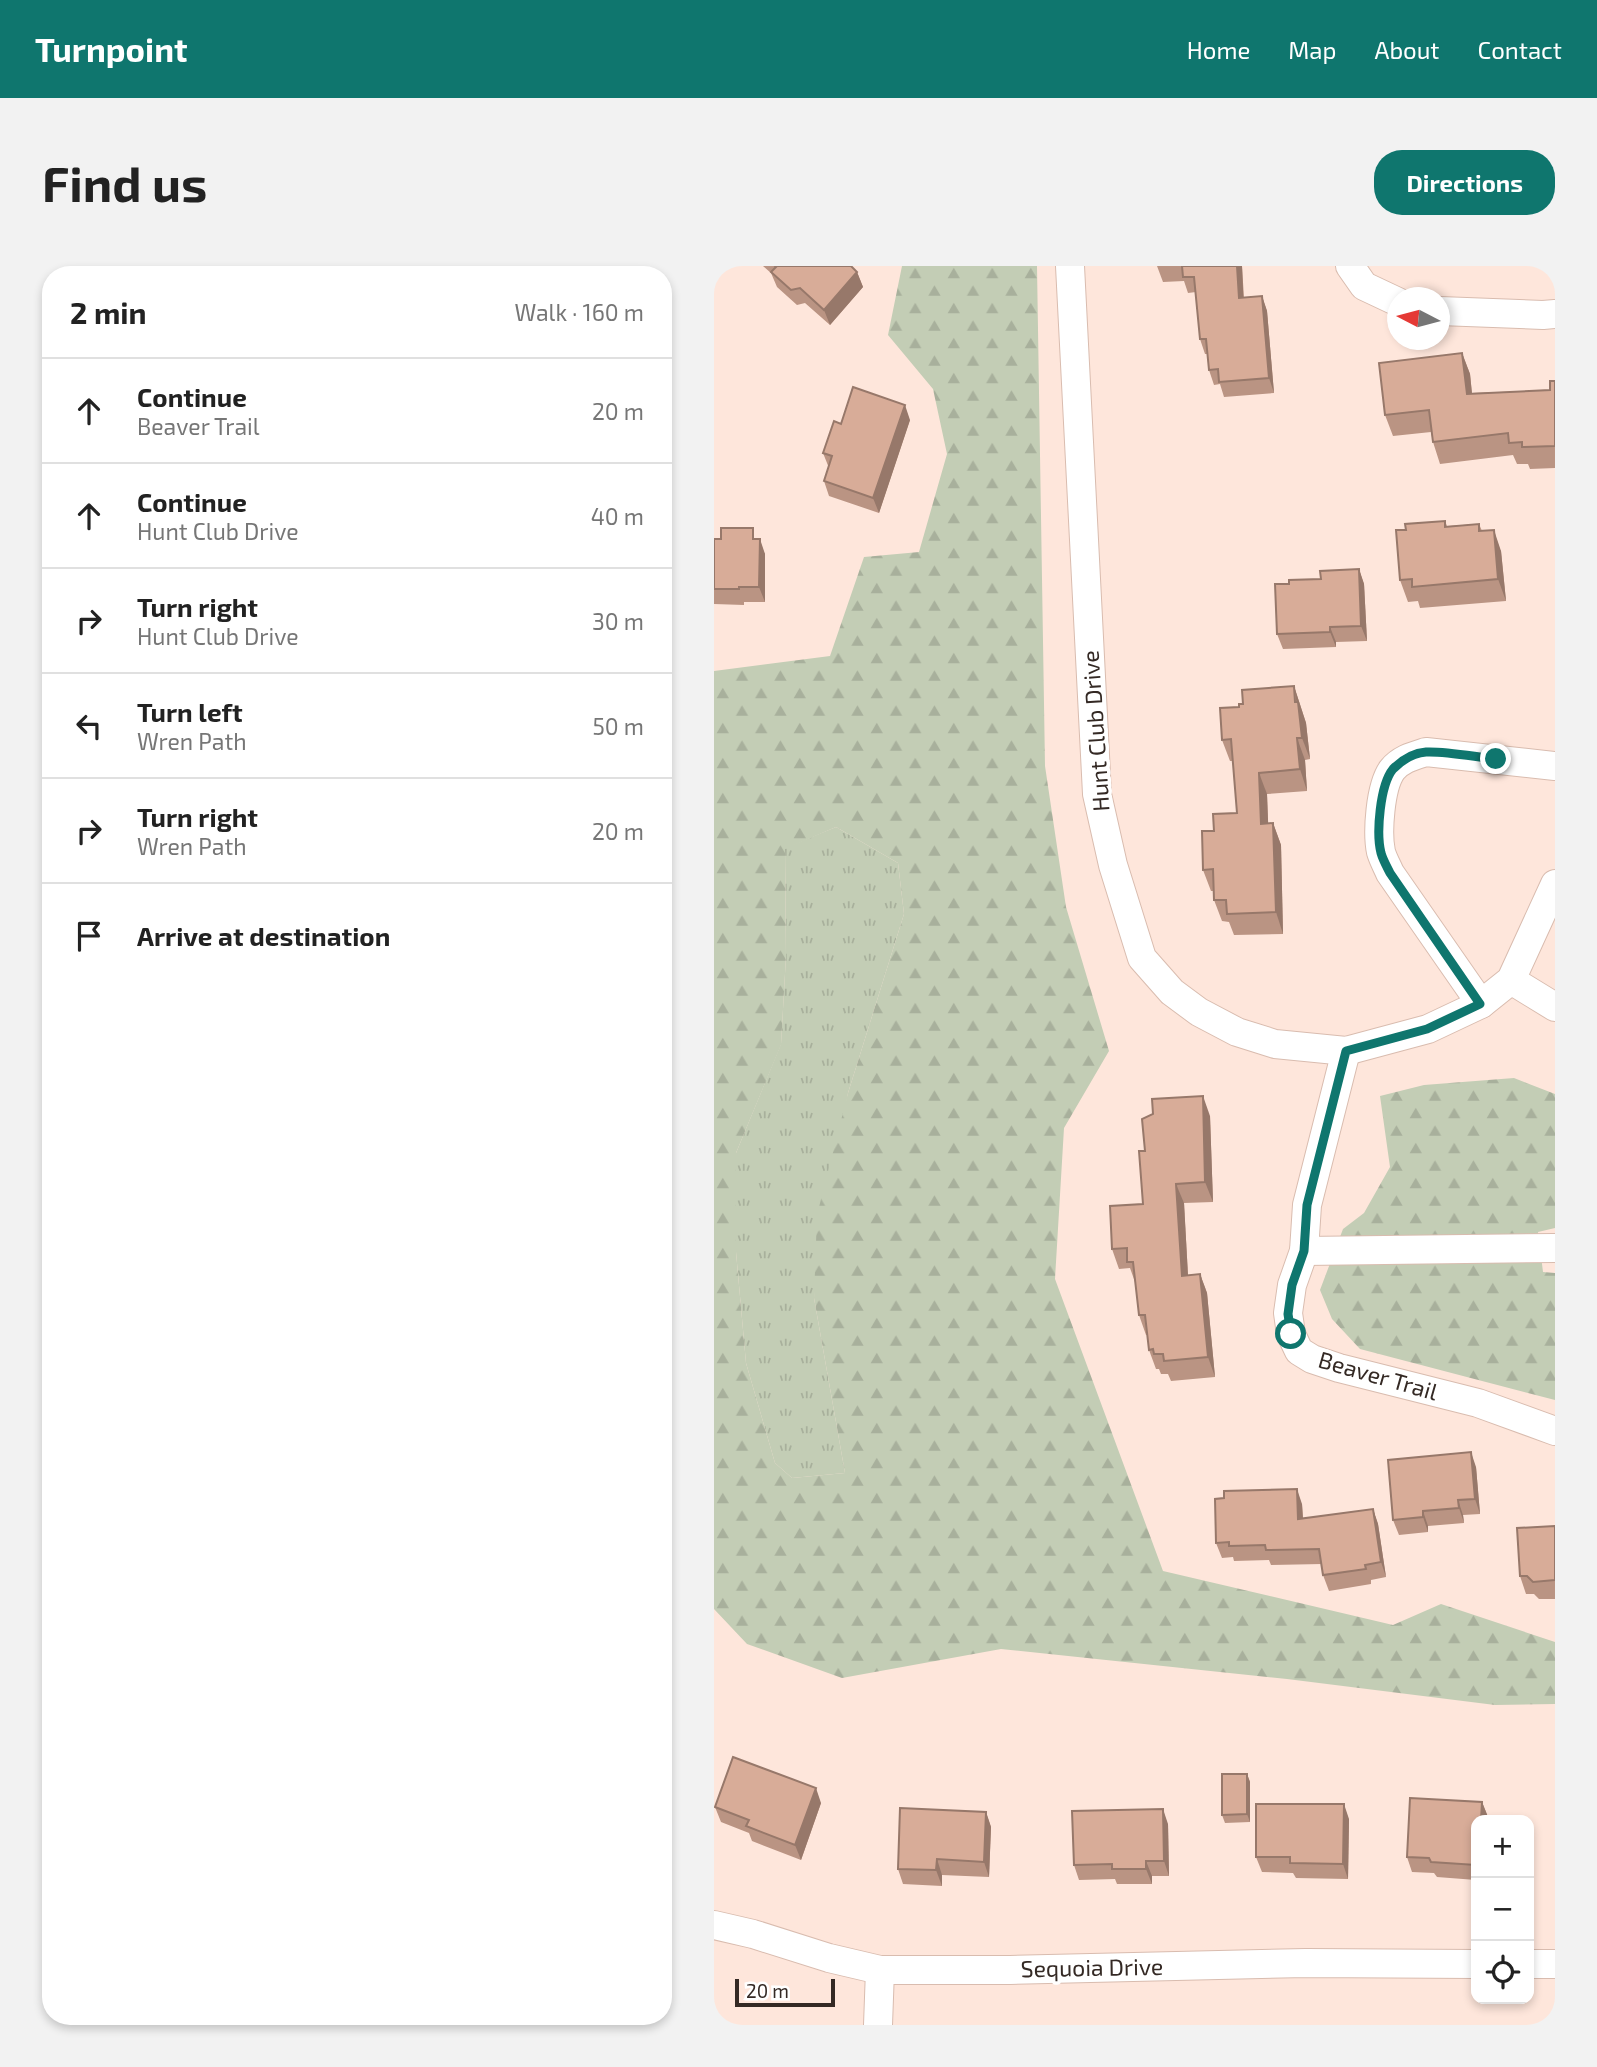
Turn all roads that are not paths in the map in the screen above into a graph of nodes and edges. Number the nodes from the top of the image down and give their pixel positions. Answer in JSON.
{"nodes":[{"id":1,"x":1070,"y":266,"type":"edge"},
{"id":2,"x":1350,"y":266,"type":"edge"},
{"id":3,"x":1387,"y":297,"type":"edge"},
{"id":4,"x":1450,"y":311,"type":"edge"},
{"id":5,"x":1555,"y":314,"type":"edge"},
{"id":6,"x":1555,"y":766,"type":"edge"},
{"id":7,"x":1555,"y":884,"type":"edge"},
{"id":8,"x":1511,"y":980,"type":"junction"},
{"id":9,"x":1480,"y":1004,"type":"junction"},
{"id":10,"x":1555,"y":1007,"type":"edge"},
{"id":11,"x":1346,"y":1051,"type":"junction"},
{"id":12,"x":1555,"y":1248,"type":"edge"},
{"id":13,"x":1304,"y":1251,"type":"junction"},
{"id":14,"x":1555,"y":1431,"type":"edge"},
{"id":15,"x":714,"y":1925,"type":"edge"},
{"id":16,"x":1471,"y":1964,"type":"edge"},
{"id":17,"x":1534,"y":1964,"type":"edge"},
{"id":18,"x":1555,"y":1965,"type":"edge"},
{"id":19,"x":880,"y":1970,"type":"junction"},
{"id":20,"x":878,"y":2025,"type":"edge"}],
"edges":[{"from":1,"to":11,"type":"street","name":"Hunt Club Drive"},
{"from":2,"to":3,"type":"street"},
{"from":4,"to":5,"type":"street"},
{"from":6,"to":9,"type":"street"},
{"from":7,"to":8,"type":"street","name":"Hunt Club Drive"},
{"from":8,"to":9,"type":"street","name":"Hunt Club Drive"},
{"from":8,"to":10,"type":"street"},
{"from":9,"to":11,"type":"street","name":"Hunt Club Drive"},
{"from":11,"to":13,"type":"street"},
{"from":12,"to":13,"type":"street"},
{"from":13,"to":14,"type":"street","name":"Beaver Trail"},
{"from":15,"to":19,"type":"street","name":"Sequoia Drive"},
{"from":16,"to":19,"type":"street","name":"Sequoia Drive"},
{"from":17,"to":18,"type":"street"},
{"from":19,"to":20,"type":"street"}]}
